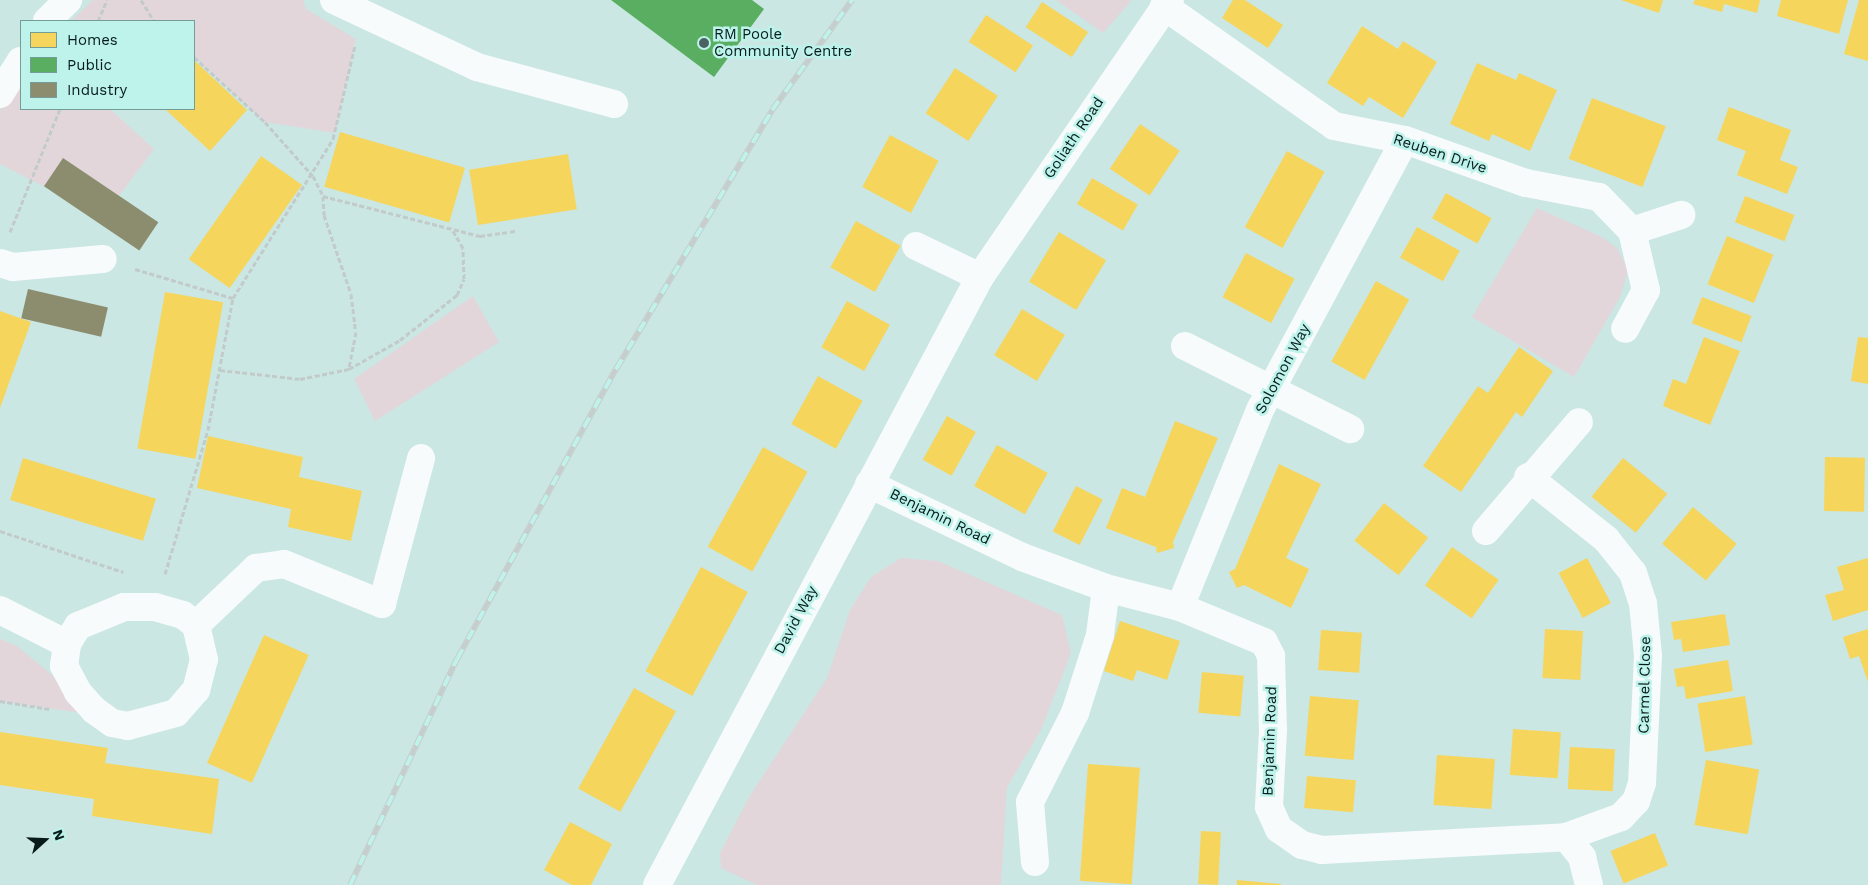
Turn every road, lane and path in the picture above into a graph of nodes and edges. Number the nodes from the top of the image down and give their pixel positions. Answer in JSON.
{"nodes":[{"id":1,"x":68,"y":0,"type":"edge"},
{"id":2,"x":107,"y":0,"type":"edge"},
{"id":3,"x":141,"y":0,"type":"edge"},
{"id":4,"x":334,"y":0,"type":"edge"},
{"id":5,"x":1167,"y":3,"type":"edge"},
{"id":6,"x":362,"y":13,"type":"junction"},
{"id":7,"x":48,"y":20,"type":"edge"},
{"id":8,"x":98,"y":20,"type":"edge"},
{"id":9,"x":153,"y":20,"type":"edge"},
{"id":10,"x":195,"y":58,"type":"edge"},
{"id":11,"x":20,"y":63,"type":"edge"},
{"id":12,"x":0,"y":94,"type":"edge"},
{"id":13,"x":614,"y":104,"type":"dead end"},
{"id":14,"x":60,"y":110,"type":"edge"},
{"id":15,"x":1405,"y":140,"type":"junction"},
{"id":16,"x":313,"y":176,"type":"junction"},
{"id":17,"x":323,"y":196,"type":"junction"},
{"id":18,"x":1681,"y":215,"type":"dead end"},
{"id":19,"x":517,"y":230,"type":"dead end"},
{"id":20,"x":453,"y":231,"type":"junction"},
{"id":21,"x":1632,"y":231,"type":"junction"},
{"id":22,"x":916,"y":246,"type":"dead end"},
{"id":23,"x":3,"y":253,"type":"edge"},
{"id":24,"x":104,"y":259,"type":"joint"},
{"id":25,"x":980,"y":277,"type":"junction"},
{"id":26,"x":233,"y":298,"type":"junction"},
{"id":27,"x":1625,"y":329,"type":"dead end"},
{"id":28,"x":1185,"y":346,"type":"dead end"},
{"id":29,"x":941,"y":358,"type":"joint"},
{"id":30,"x":349,"y":369,"type":"junction"},
{"id":31,"x":220,"y":370,"type":"junction"},
{"id":32,"x":1271,"y":391,"type":"junction"},
{"id":33,"x":1579,"y":422,"type":"dead end"},
{"id":34,"x":1350,"y":429,"type":"dead end"},
{"id":35,"x":421,"y":458,"type":"dead end"},
{"id":36,"x":1528,"y":477,"type":"junction"},
{"id":37,"x":869,"y":484,"type":"junction"},
{"id":38,"x":0,"y":530,"type":"edge"},
{"id":39,"x":1486,"y":531,"type":"dead end"},
{"id":40,"x":126,"y":573,"type":"dead end"},
{"id":41,"x":1106,"y":588,"type":"junction"},
{"id":42,"x":1180,"y":606,"type":"junction"},
{"id":43,"x":155,"y":607,"type":"junction"},
{"id":44,"x":0,"y":610,"type":"edge"},
{"id":45,"x":196,"y":625,"type":"junction"},
{"id":46,"x":67,"y":644,"type":"junction"},
{"id":47,"x":1566,"y":837,"type":"junction"},
{"id":48,"x":1034,"y":862,"type":"dead end"},
{"id":49,"x":657,"y":885,"type":"edge"},
{"id":50,"x":1589,"y":885,"type":"edge"}],
"edges":[{"from":1,"to":7,"type":"street"},
{"from":2,"to":8,"type":"path"},
{"from":3,"to":9,"type":"path"},
{"from":4,"to":6,"type":"street"},
{"from":5,"to":15,"type":"street","name":"Reuben Drive"},
{"from":5,"to":25,"type":"street","name":"Goliath Road"},
{"from":6,"to":13,"type":"street"},
{"from":6,"to":16,"type":"path"},
{"from":10,"to":16,"type":"path"},
{"from":11,"to":12,"type":"street"},
{"from":14,"to":23,"type":"path"},
{"from":15,"to":21,"type":"street","name":"Reuben Drive"},
{"from":15,"to":32,"type":"street","name":"Solomon Way"},
{"from":16,"to":17,"type":"path"},
{"from":16,"to":26,"type":"path"},
{"from":17,"to":20,"type":"path"},
{"from":17,"to":30,"type":"path"},
{"from":18,"to":21,"type":"street"},
{"from":19,"to":20,"type":"path"},
{"from":20,"to":30,"type":"path"},
{"from":21,"to":27,"type":"street"},
{"from":22,"to":25,"type":"street"},
{"from":23,"to":24,"type":"street"},
{"from":24,"to":26,"type":"path"},
{"from":25,"to":29,"type":"street","name":"Goliath Road"},
{"from":26,"to":31,"type":"path"},
{"from":28,"to":32,"type":"street"},
{"from":29,"to":37,"type":"street","name":"David Way"},
{"from":30,"to":31,"type":"path"},
{"from":31,"to":43,"type":"path"},
{"from":32,"to":34,"type":"street"},
{"from":32,"to":42,"type":"street","name":"Solomon Way"},
{"from":33,"to":36,"type":"street"},
{"from":35,"to":45,"type":"street"},
{"from":36,"to":39,"type":"street"},
{"from":36,"to":47,"type":"street","name":"Carmel Close"},
{"from":37,"to":41,"type":"street","name":"Benjamin Road"},
{"from":37,"to":49,"type":"street","name":"David Way"},
{"from":38,"to":40,"type":"path"},
{"from":41,"to":42,"type":"street","name":"Benjamin Road"},
{"from":41,"to":48,"type":"street"},
{"from":42,"to":47,"type":"street","name":"Benjamin Road"},
{"from":43,"to":45,"type":"street"},
{"from":43,"to":46,"type":"street"},
{"from":44,"to":46,"type":"street"},
{"from":45,"to":46,"type":"street"},
{"from":47,"to":50,"type":"street"}]}
